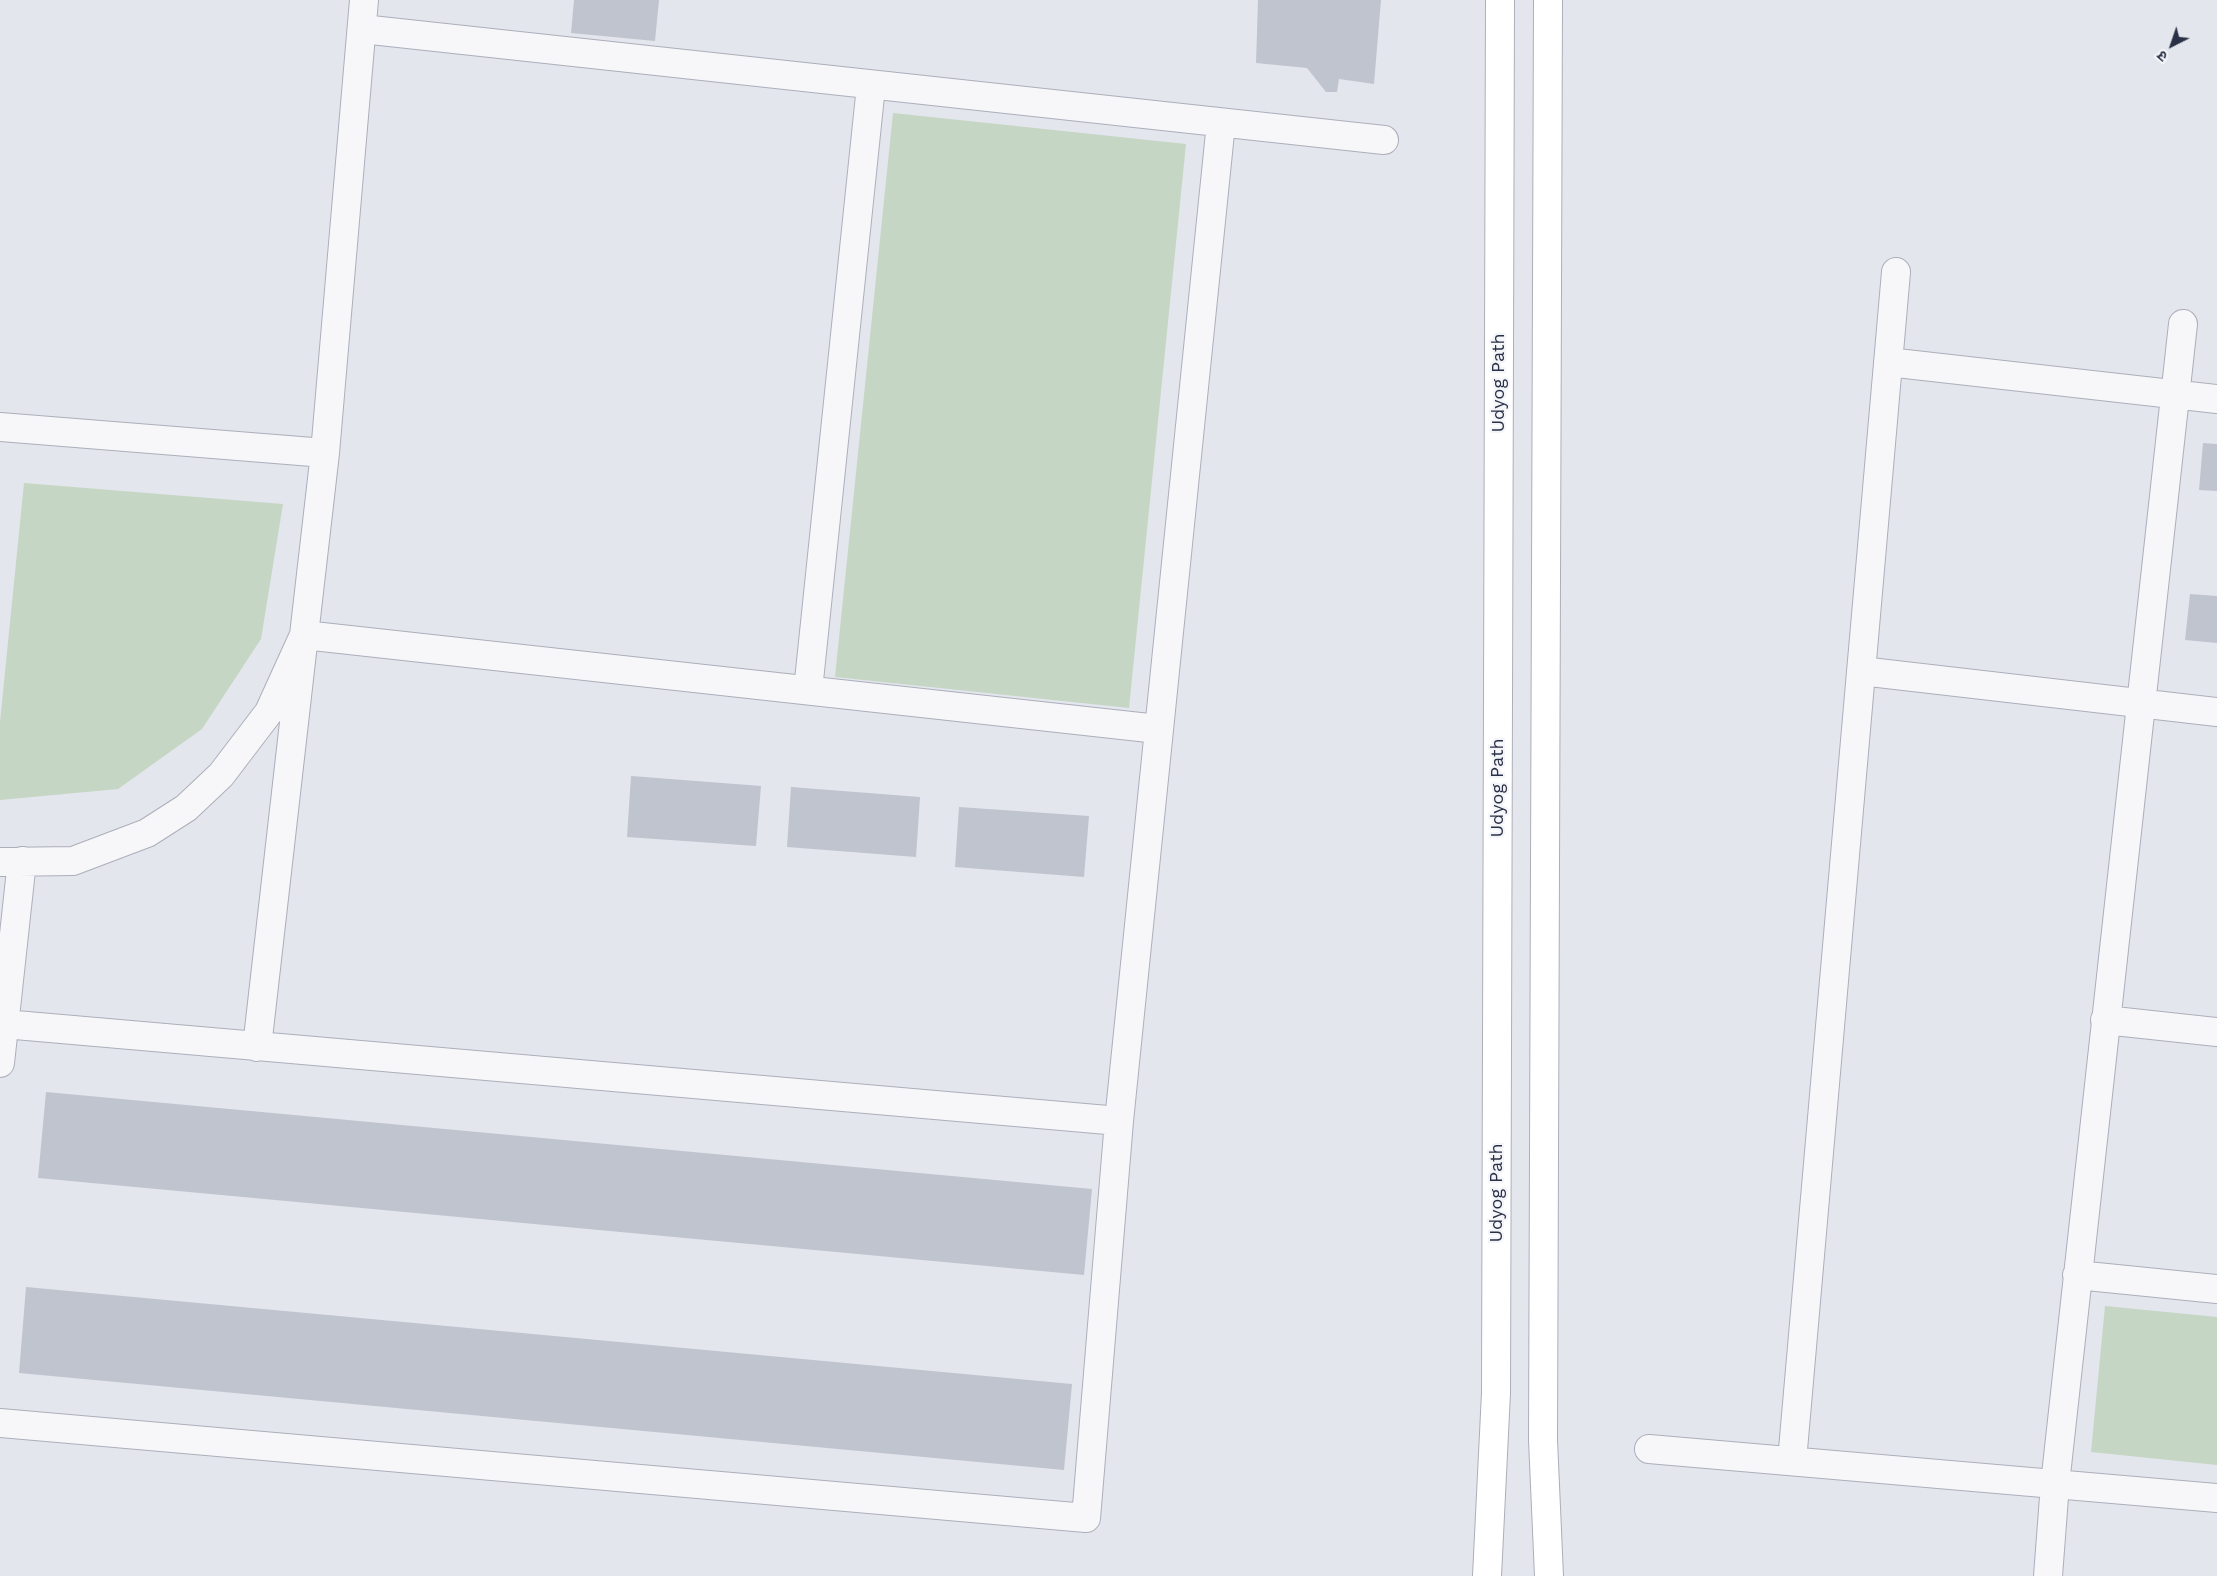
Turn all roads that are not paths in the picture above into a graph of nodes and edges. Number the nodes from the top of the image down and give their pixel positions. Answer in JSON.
{"nodes":[{"id":1,"x":364,"y":0,"type":"edge"},
{"id":2,"x":1500,"y":0,"type":"edge"},
{"id":3,"x":1548,"y":0,"type":"edge"},
{"id":4,"x":362,"y":29,"type":"junction"},
{"id":5,"x":871,"y":86,"type":"junction"},
{"id":6,"x":1221,"y":123,"type":"junction"},
{"id":7,"x":1384,"y":140,"type":"dead end"},
{"id":8,"x":1896,"y":272,"type":"dead end"},
{"id":9,"x":2182,"y":324,"type":"dead end"},
{"id":10,"x":1888,"y":362,"type":"junction"},
{"id":11,"x":2174,"y":394,"type":"junction"},
{"id":12,"x":2217,"y":399,"type":"edge"},
{"id":13,"x":0,"y":427,"type":"edge"},
{"id":14,"x":325,"y":453,"type":"junction"},
{"id":15,"x":304,"y":635,"type":"junction"},
{"id":16,"x":1861,"y":671,"type":"junction"},
{"id":17,"x":808,"y":690,"type":"junction"},
{"id":18,"x":2141,"y":703,"type":"junction"},
{"id":19,"x":2217,"y":712,"type":"edge"},
{"id":20,"x":1158,"y":728,"type":"junction"},
{"id":21,"x":11,"y":861,"type":"edge"},
{"id":22,"x":2105,"y":1020,"type":"junction"},
{"id":23,"x":4,"y":1024,"type":"junction"},
{"id":24,"x":2217,"y":1032,"type":"edge"},
{"id":25,"x":257,"y":1047,"type":"junction"},
{"id":26,"x":0,"y":1063,"type":"edge"},
{"id":27,"x":1118,"y":1121,"type":"junction"},
{"id":28,"x":2077,"y":1275,"type":"junction"},
{"id":29,"x":2217,"y":1289,"type":"edge"},
{"id":30,"x":0,"y":1423,"type":"edge"},
{"id":31,"x":1648,"y":1449,"type":"dead end"},
{"id":32,"x":1792,"y":1461,"type":"junction"},
{"id":33,"x":2054,"y":1484,"type":"junction"},
{"id":34,"x":2217,"y":1498,"type":"edge"},
{"id":35,"x":1487,"y":1576,"type":"edge"},
{"id":36,"x":1549,"y":1576,"type":"edge"},
{"id":37,"x":2048,"y":1576,"type":"edge"}],
"edges":[{"from":1,"to":4,"type":"street"},
{"from":2,"to":35,"type":"main road","name":"Udyog Path"},
{"from":3,"to":36,"type":"main road"},
{"from":4,"to":5,"type":"street"},
{"from":4,"to":14,"type":"street"},
{"from":5,"to":6,"type":"street"},
{"from":5,"to":17,"type":"street"},
{"from":6,"to":7,"type":"street"},
{"from":6,"to":20,"type":"street"},
{"from":8,"to":10,"type":"street"},
{"from":9,"to":11,"type":"street"},
{"from":10,"to":11,"type":"street"},
{"from":10,"to":16,"type":"street"},
{"from":11,"to":12,"type":"street"},
{"from":11,"to":18,"type":"street"},
{"from":13,"to":14,"type":"street"},
{"from":14,"to":15,"type":"street"},
{"from":15,"to":17,"type":"street"},
{"from":15,"to":21,"type":"street"},
{"from":15,"to":25,"type":"street"},
{"from":16,"to":18,"type":"street"},
{"from":16,"to":32,"type":"street"},
{"from":17,"to":20,"type":"street"},
{"from":18,"to":19,"type":"street"},
{"from":18,"to":22,"type":"street"},
{"from":20,"to":27,"type":"street"},
{"from":21,"to":23,"type":"street"},
{"from":22,"to":24,"type":"street"},
{"from":22,"to":28,"type":"street"},
{"from":23,"to":25,"type":"street"},
{"from":23,"to":26,"type":"street"},
{"from":25,"to":27,"type":"street"},
{"from":27,"to":30,"type":"street"},
{"from":28,"to":29,"type":"street"},
{"from":28,"to":33,"type":"street"},
{"from":31,"to":32,"type":"street"},
{"from":32,"to":33,"type":"street"},
{"from":33,"to":34,"type":"street"},
{"from":33,"to":37,"type":"street"}]}
